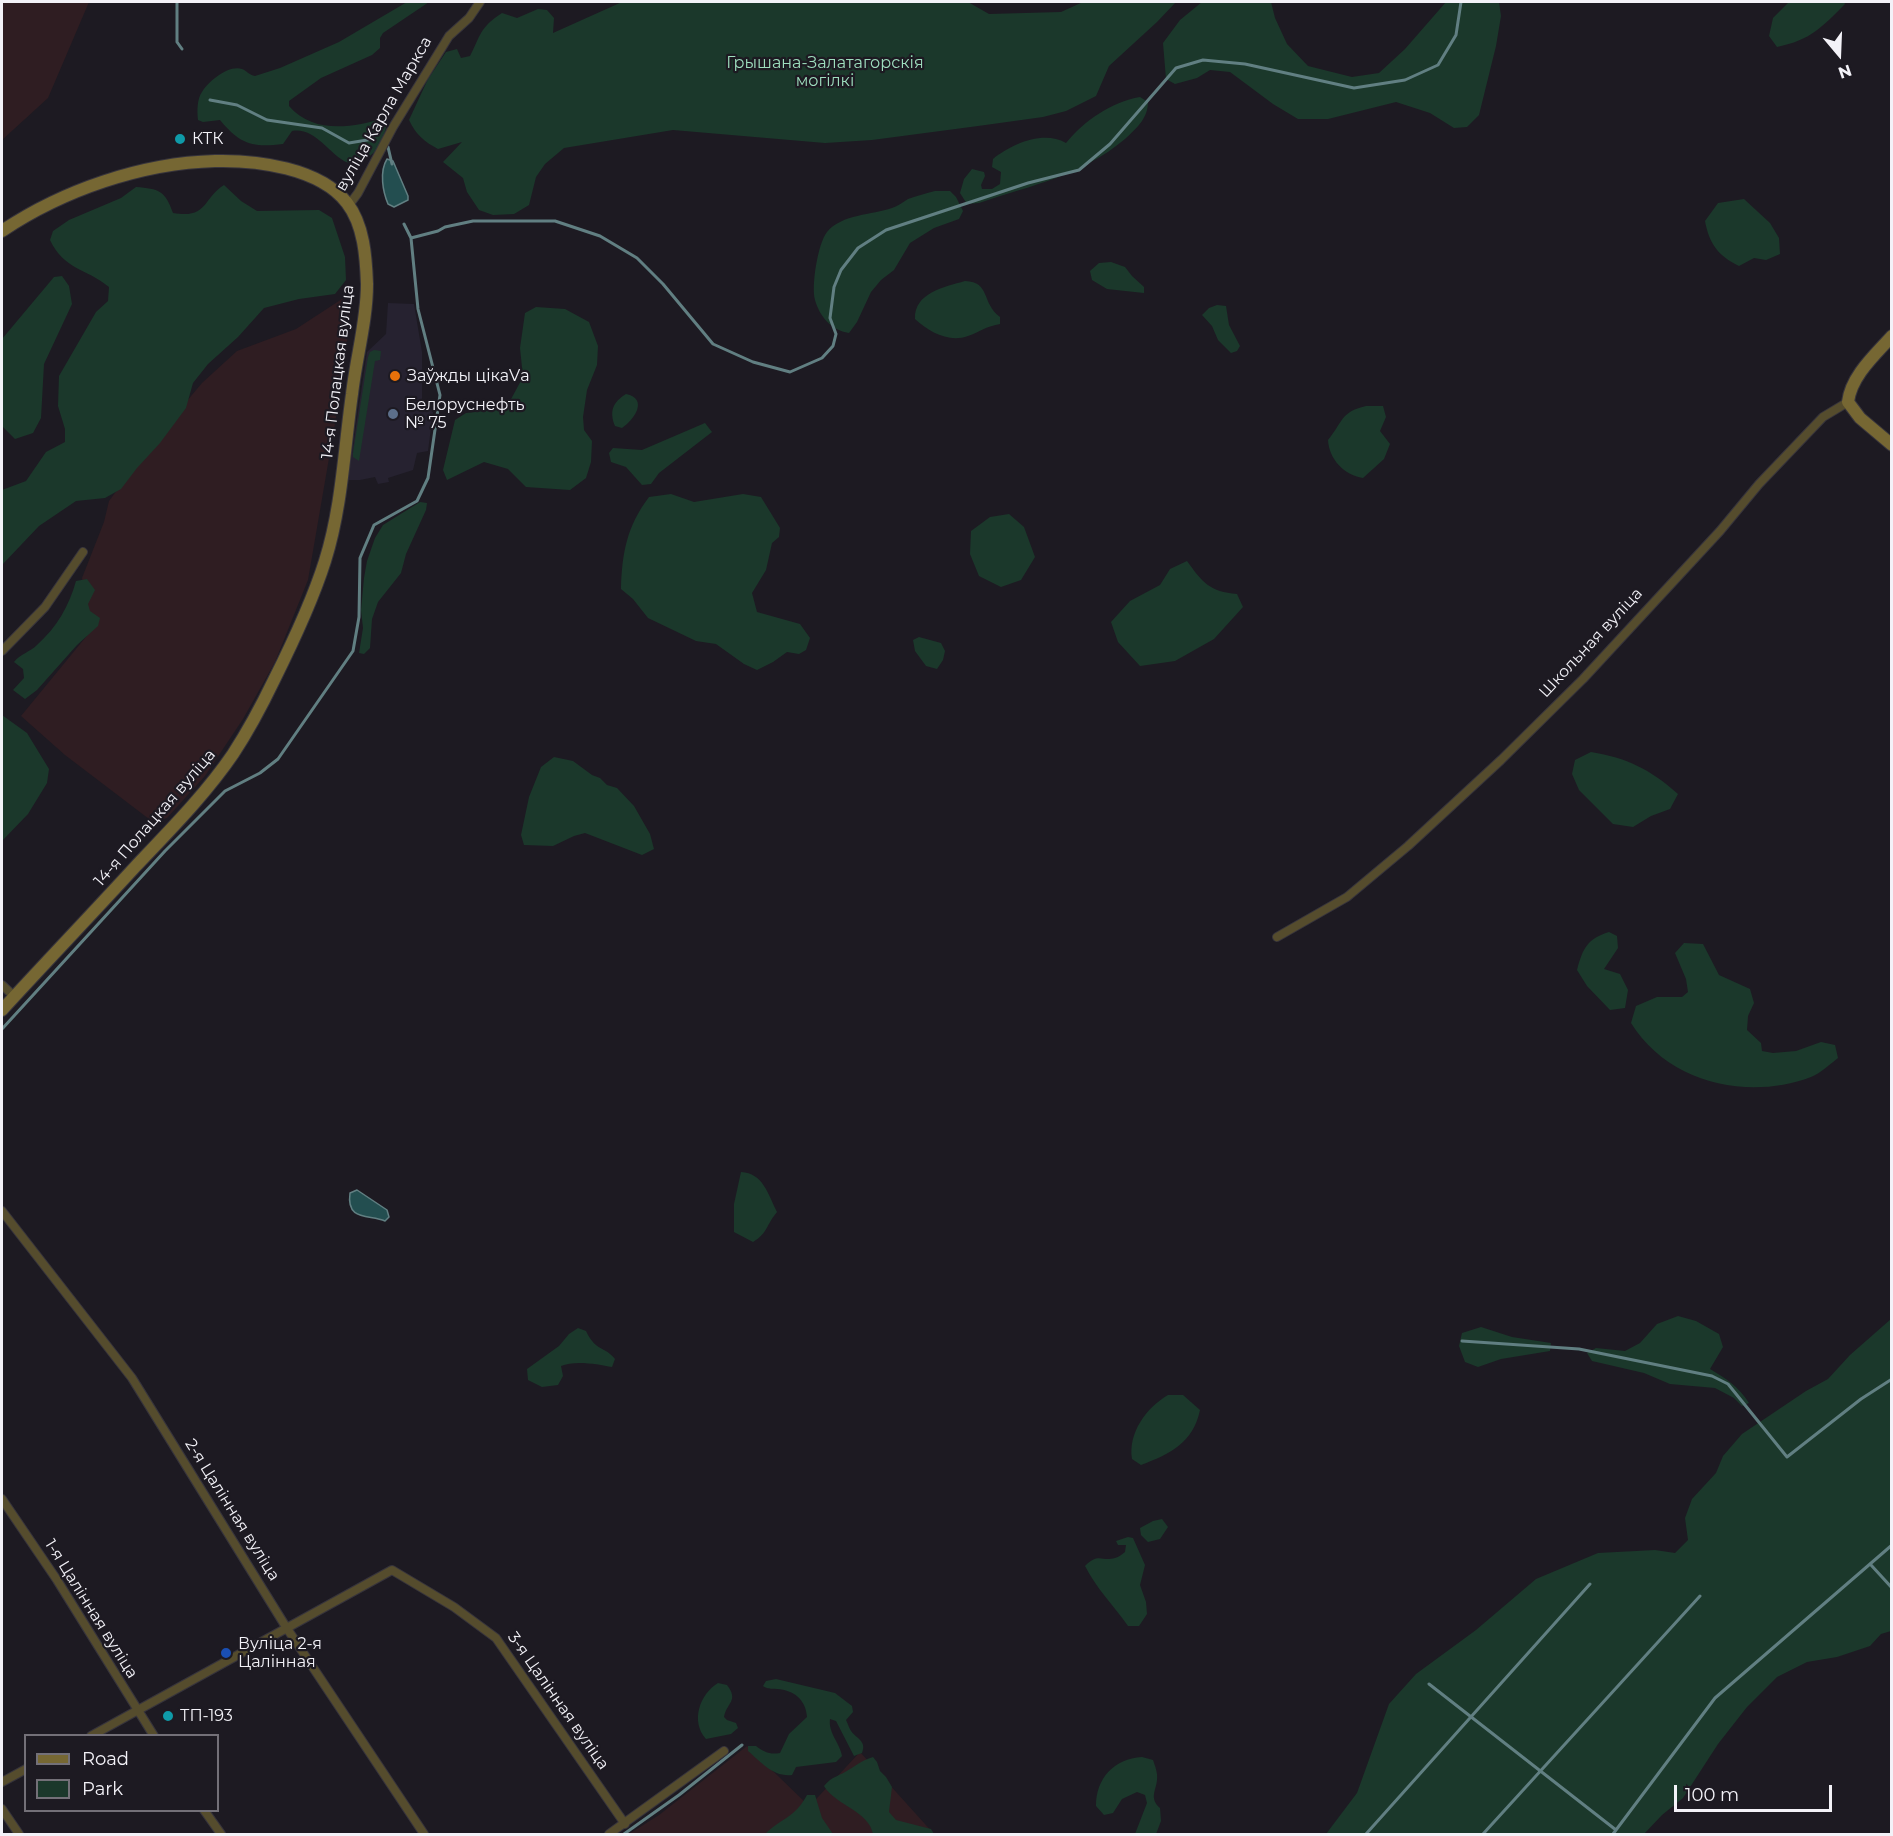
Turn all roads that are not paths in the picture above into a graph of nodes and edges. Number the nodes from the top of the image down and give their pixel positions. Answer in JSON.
{"nodes":[{"id":1,"x":480,"y":2,"type":"edge"},
{"id":2,"x":349,"y":205,"type":"junction"},
{"id":3,"x":2,"y":231,"type":"edge"},
{"id":4,"x":1892,"y":336,"type":"edge"},
{"id":5,"x":1848,"y":402,"type":"junction"},
{"id":6,"x":1892,"y":445,"type":"edge"},
{"id":7,"x":83,"y":552,"type":"dead end"},
{"id":8,"x":2,"y":651,"type":"edge"},
{"id":9,"x":1277,"y":937,"type":"dead end"},
{"id":10,"x":2,"y":984,"type":"edge"},
{"id":11,"x":14,"y":996,"type":"junction"},
{"id":12,"x":2,"y":1010,"type":"edge"},
{"id":13,"x":2,"y":1210,"type":"edge"},
{"id":14,"x":2,"y":1499,"type":"edge"},
{"id":15,"x":286,"y":1627,"type":"junction"},
{"id":16,"x":137,"y":1711,"type":"junction"},
{"id":17,"x":95,"y":1734,"type":"edge"},
{"id":18,"x":153,"y":1734,"type":"edge"},
{"id":19,"x":724,"y":1751,"type":"dead end"},
{"id":20,"x":24,"y":1770,"type":"edge"},
{"id":21,"x":2,"y":1782,"type":"edge"},
{"id":22,"x":2,"y":1809,"type":"edge"},
{"id":23,"x":205,"y":1812,"type":"edge"},
{"id":24,"x":625,"y":1824,"type":"junction"},
{"id":25,"x":19,"y":1834,"type":"edge"},
{"id":26,"x":220,"y":1834,"type":"edge"},
{"id":27,"x":424,"y":1834,"type":"edge"},
{"id":28,"x":609,"y":1834,"type":"edge"}],
"edges":[{"from":1,"to":2,"type":"street","name":"вуліца Карла Маркса"},
{"from":2,"to":3,"type":"main road","name":"вуліца Карла Маркса"},
{"from":2,"to":11,"type":"main road","name":"14-я Полацкая вуліца"},
{"from":4,"to":5,"type":"main road"},
{"from":5,"to":6,"type":"main road"},
{"from":5,"to":9,"type":"street","name":"Школьная вуліца"},
{"from":7,"to":8,"type":"street"},
{"from":10,"to":11,"type":"street"},
{"from":11,"to":12,"type":"main road","name":"14-я Полацкая вуліца"},
{"from":13,"to":15,"type":"street","name":"2-я Цалінная вуліца"},
{"from":14,"to":16,"type":"street","name":"1-я Цалінная вуліца"},
{"from":15,"to":16,"type":"street"},
{"from":15,"to":24,"type":"street","name":"3-я Цалінная вуліца"},
{"from":15,"to":27,"type":"street","name":"2-я Цалінная вуліца"},
{"from":16,"to":17,"type":"street"},
{"from":16,"to":18,"type":"street","name":"1-я Цалінная вуліца"},
{"from":19,"to":24,"type":"street"},
{"from":20,"to":21,"type":"street"},
{"from":22,"to":25,"type":"street"},
{"from":23,"to":26,"type":"street"},
{"from":24,"to":28,"type":"street"}]}
